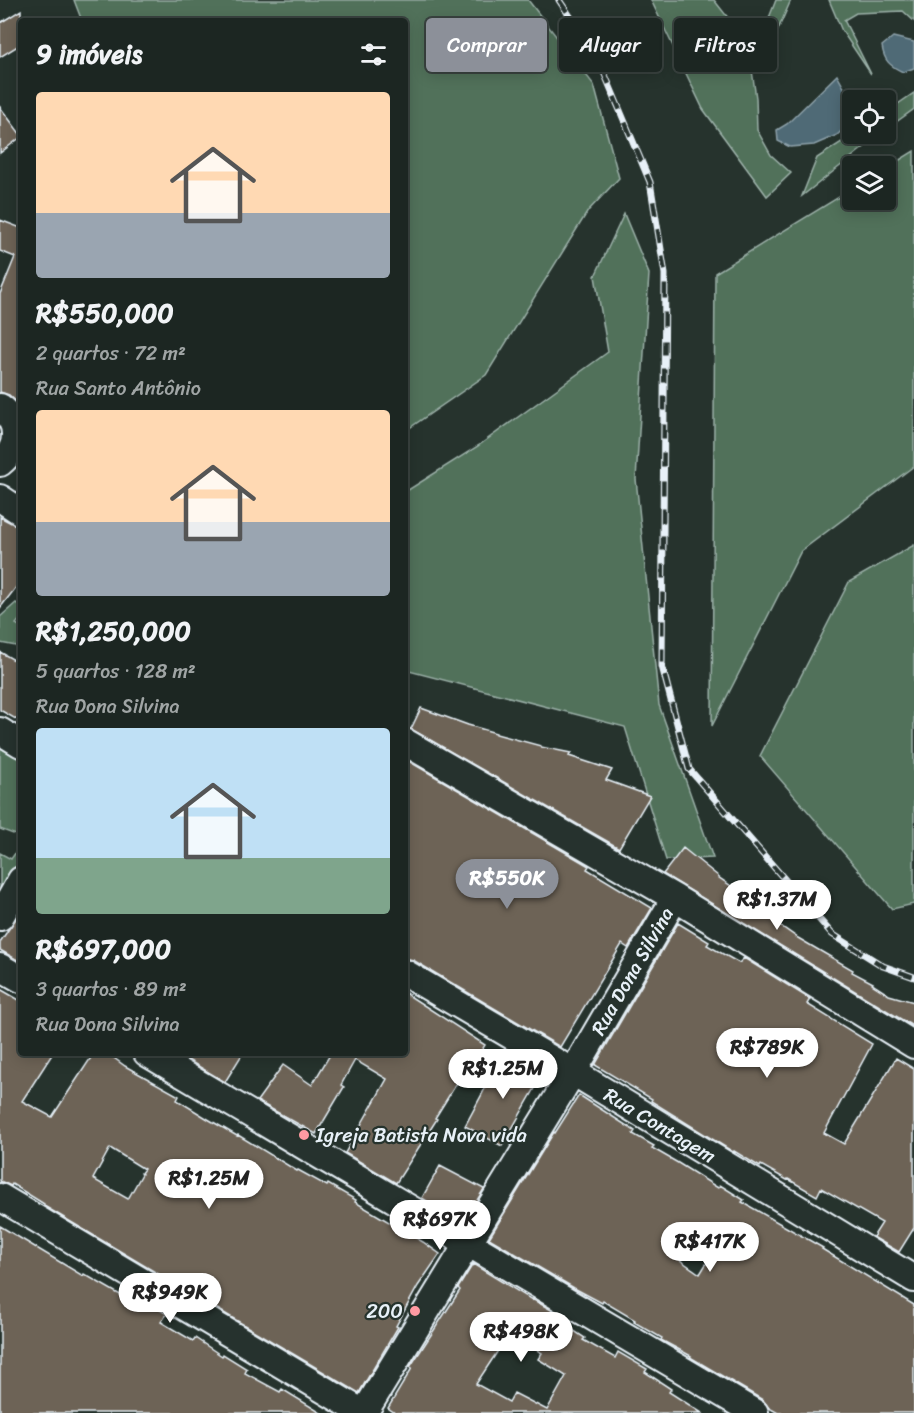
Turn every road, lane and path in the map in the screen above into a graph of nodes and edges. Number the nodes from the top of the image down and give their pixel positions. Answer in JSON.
{"nodes":[{"id":1,"x":10,"y":413,"type":"edge"},
{"id":2,"x":7,"y":459,"type":"edge"},
{"id":3,"x":0,"y":498,"type":"edge"},
{"id":4,"x":18,"y":510,"type":"edge"},
{"id":5,"x":0,"y":731,"type":"edge"},
{"id":6,"x":18,"y":742,"type":"edge"},
{"id":7,"x":408,"y":744,"type":"edge"},
{"id":8,"x":18,"y":885,"type":"edge"},
{"id":9,"x":675,"y":898,"type":"junction"},
{"id":10,"x":0,"y":916,"type":"edge"},
{"id":11,"x":0,"y":967,"type":"edge"},
{"id":12,"x":408,"y":975,"type":"edge"},
{"id":13,"x":18,"y":977,"type":"edge"},
{"id":14,"x":914,"y":1045,"type":"edge"},
{"id":15,"x":152,"y":1056,"type":"edge"},
{"id":16,"x":573,"y":1072,"type":"junction"},
{"id":17,"x":0,"y":1197,"type":"edge"},
{"id":18,"x":469,"y":1243,"type":"junction"},
{"id":19,"x":914,"y":1280,"type":"edge"},
{"id":20,"x":363,"y":1413,"type":"edge"},
{"id":21,"x":756,"y":1413,"type":"edge"}],
"edges":[{"from":1,"to":2,"type":"street"},
{"from":3,"to":4,"type":"street"},
{"from":5,"to":6,"type":"street"},
{"from":7,"to":9,"type":"street"},
{"from":8,"to":10,"type":"street"},
{"from":9,"to":14,"type":"street"},
{"from":9,"to":16,"type":"street","name":"Rua Dona Silvina"},
{"from":11,"to":13,"type":"street"},
{"from":12,"to":16,"type":"street","name":"Rua Contagem"},
{"from":15,"to":18,"type":"street"},
{"from":16,"to":18,"type":"street","name":"Rua Dona Silvina"},
{"from":16,"to":19,"type":"street","name":"Rua Contagem"},
{"from":17,"to":20,"type":"street"},
{"from":18,"to":20,"type":"street","name":"Rua Dona Silvina"},
{"from":18,"to":21,"type":"street"}]}
